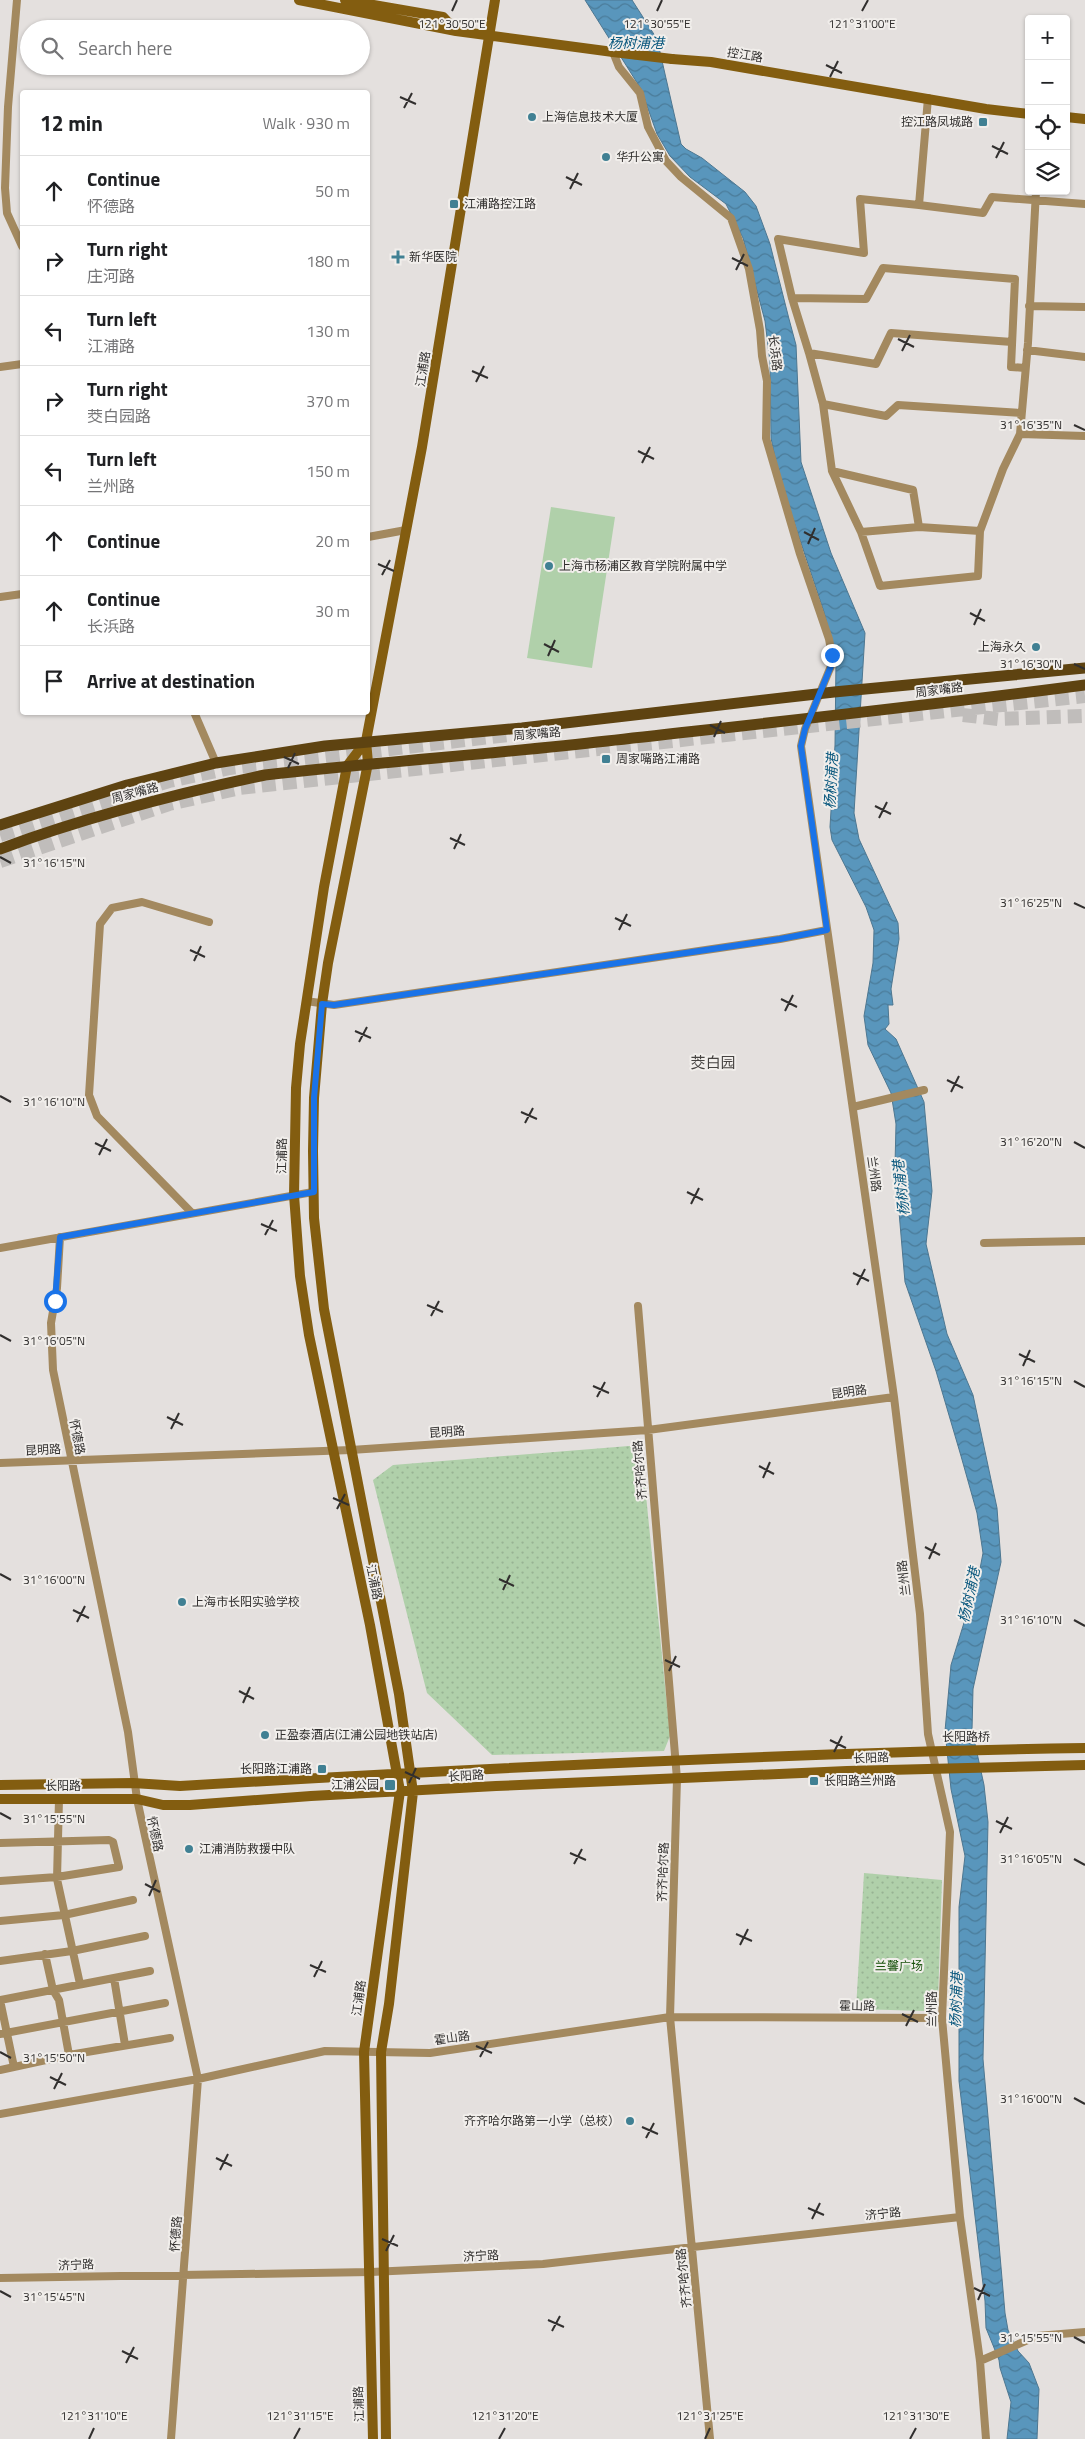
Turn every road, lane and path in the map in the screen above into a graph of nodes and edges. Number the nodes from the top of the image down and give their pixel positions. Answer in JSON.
{"nodes":[{"id":1,"x":17,"y":0,"type":"edge"},
{"id":2,"x":299,"y":0,"type":"edge"},
{"id":3,"x":345,"y":0,"type":"edge"},
{"id":4,"x":495,"y":0,"type":"edge"},
{"id":5,"x":456,"y":31,"type":"junction"},
{"id":6,"x":489,"y":35,"type":"junction"},
{"id":7,"x":613,"y":52,"type":"junction"},
{"id":8,"x":928,"y":98,"type":"junction"},
{"id":9,"x":1025,"y":113,"type":"edge"},
{"id":10,"x":1070,"y":117,"type":"edge"},
{"id":11,"x":1085,"y":119,"type":"edge"},
{"id":12,"x":1036,"y":195,"type":"edge"},
{"id":13,"x":1036,"y":201,"type":"junction"},
{"id":14,"x":1085,"y":204,"type":"edge"},
{"id":15,"x":919,"y":205,"type":"junction"},
{"id":16,"x":20,"y":242,"type":"edge"},
{"id":17,"x":792,"y":298,"type":"junction"},
{"id":18,"x":1029,"y":306,"type":"junction"},
{"id":19,"x":1085,"y":307,"type":"edge"},
{"id":20,"x":1012,"y":342,"type":"junction"},
{"id":21,"x":1027,"y":350,"type":"junction"},
{"id":22,"x":809,"y":353,"type":"junction"},
{"id":23,"x":1085,"y":357,"type":"edge"},
{"id":24,"x":20,"y":364,"type":"edge"},
{"id":25,"x":0,"y":367,"type":"edge"},
{"id":26,"x":1025,"y":368,"type":"junction"},
{"id":27,"x":822,"y":404,"type":"junction"},
{"id":28,"x":1021,"y":413,"type":"junction"},
{"id":29,"x":1020,"y":434,"type":"junction"},
{"id":30,"x":1085,"y":436,"type":"edge"},
{"id":31,"x":832,"y":471,"type":"junction"},
{"id":32,"x":920,"y":527,"type":"junction"},
{"id":33,"x":406,"y":530,"type":"junction"},
{"id":34,"x":980,"y":531,"type":"junction"},
{"id":35,"x":860,"y":532,"type":"junction"},
{"id":36,"x":370,"y":537,"type":"edge"},
{"id":37,"x":20,"y":594,"type":"edge"},
{"id":38,"x":0,"y":597,"type":"edge"},
{"id":39,"x":1085,"y":668,"type":"edge"},
{"id":40,"x":1085,"y":685,"type":"edge"},
{"id":41,"x":821,"y":694,"type":"junction"},
{"id":42,"x":195,"y":715,"type":"edge"},
{"id":43,"x":809,"y":718,"type":"junction"},
{"id":44,"x":366,"y":741,"type":"junction"},
{"id":45,"x":216,"y":763,"type":"junction"},
{"id":46,"x":368,"y":763,"type":"junction"},
{"id":47,"x":347,"y":766,"type":"junction"},
{"id":48,"x":0,"y":825,"type":"edge"},
{"id":49,"x":0,"y":849,"type":"edge"},
{"id":50,"x":209,"y":922,"type":"dead end"},
{"id":51,"x":827,"y":930,"type":"junction"},
{"id":52,"x":306,"y":1002,"type":"junction"},
{"id":53,"x":322,"y":1004,"type":"junction"},
{"id":54,"x":924,"y":1090,"type":"dead end"},
{"id":55,"x":853,"y":1107,"type":"junction"},
{"id":56,"x":314,"y":1192,"type":"junction"},
{"id":57,"x":294,"y":1195,"type":"junction"},
{"id":58,"x":192,"y":1213,"type":"junction"},
{"id":59,"x":60,"y":1237,"type":"junction"},
{"id":60,"x":1085,"y":1241,"type":"edge"},
{"id":61,"x":984,"y":1243,"type":"dead end"},
{"id":62,"x":0,"y":1248,"type":"edge"},
{"id":63,"x":638,"y":1306,"type":"dead end"},
{"id":64,"x":894,"y":1397,"type":"junction"},
{"id":65,"x":648,"y":1430,"type":"junction"},
{"id":66,"x":333,"y":1450,"type":"junction"},
{"id":67,"x":352,"y":1450,"type":"junction"},
{"id":68,"x":70,"y":1460,"type":"junction"},
{"id":69,"x":0,"y":1463,"type":"edge"},
{"id":70,"x":1085,"y":1748,"type":"edge"},
{"id":71,"x":931,"y":1750,"type":"junction"},
{"id":72,"x":676,"y":1760,"type":"junction"},
{"id":73,"x":1085,"y":1764,"type":"edge"},
{"id":74,"x":935,"y":1768,"type":"junction"},
{"id":75,"x":398,"y":1773,"type":"junction"},
{"id":76,"x":411,"y":1773,"type":"junction"},
{"id":77,"x":677,"y":1779,"type":"junction"},
{"id":78,"x":134,"y":1783,"type":"junction"},
{"id":79,"x":0,"y":1785,"type":"edge"},
{"id":80,"x":400,"y":1791,"type":"junction"},
{"id":81,"x":413,"y":1792,"type":"junction"},
{"id":82,"x":0,"y":1799,"type":"edge"},
{"id":83,"x":59,"y":1799,"type":"junction"},
{"id":84,"x":136,"y":1799,"type":"junction"},
{"id":85,"x":57,"y":1842,"type":"junction"},
{"id":86,"x":0,"y":1843,"type":"edge"},
{"id":87,"x":57,"y":1877,"type":"junction"},
{"id":88,"x":0,"y":1881,"type":"edge"},
{"id":89,"x":133,"y":1900,"type":"dead end"},
{"id":90,"x":64,"y":1915,"type":"junction"},
{"id":91,"x":0,"y":1921,"type":"edge"},
{"id":92,"x":145,"y":1936,"type":"dead end"},
{"id":93,"x":72,"y":1951,"type":"junction"},
{"id":94,"x":45,"y":1954,"type":"junction"},
{"id":95,"x":0,"y":1960,"type":"edge"},
{"id":96,"x":150,"y":1971,"type":"dead end"},
{"id":97,"x":114,"y":1978,"type":"junction"},
{"id":98,"x":80,"y":1984,"type":"junction"},
{"id":99,"x":53,"y":1990,"type":"junction"},
{"id":100,"x":0,"y":2000,"type":"edge"},
{"id":101,"x":165,"y":2003,"type":"dead end"},
{"id":102,"x":120,"y":2011,"type":"junction"},
{"id":103,"x":670,"y":2017,"type":"junction"},
{"id":104,"x":942,"y":2018,"type":"junction"},
{"id":105,"x":62,"y":2022,"type":"junction"},
{"id":106,"x":3,"y":2033,"type":"edge"},
{"id":107,"x":170,"y":2038,"type":"dead end"},
{"id":108,"x":125,"y":2045,"type":"junction"},
{"id":109,"x":364,"y":2052,"type":"junction"},
{"id":110,"x":381,"y":2052,"type":"junction"},
{"id":111,"x":69,"y":2055,"type":"junction"},
{"id":112,"x":14,"y":2067,"type":"junction"},
{"id":113,"x":0,"y":2070,"type":"edge"},
{"id":114,"x":198,"y":2079,"type":"junction"},
{"id":115,"x":0,"y":2114,"type":"edge"},
{"id":116,"x":960,"y":2217,"type":"junction"},
{"id":117,"x":692,"y":2249,"type":"junction"},
{"id":118,"x":384,"y":2271,"type":"junction"},
{"id":119,"x":371,"y":2272,"type":"junction"},
{"id":120,"x":184,"y":2274,"type":"junction"},
{"id":121,"x":0,"y":2278,"type":"edge"},
{"id":122,"x":1085,"y":2332,"type":"edge"},
{"id":123,"x":980,"y":2362,"type":"junction"},
{"id":124,"x":171,"y":2439,"type":"edge"},
{"id":125,"x":373,"y":2439,"type":"edge"},
{"id":126,"x":386,"y":2439,"type":"edge"},
{"id":127,"x":710,"y":2439,"type":"edge"},
{"id":128,"x":986,"y":2439,"type":"edge"}],
"edges":[{"from":1,"to":16,"type":"street"},
{"from":2,"to":5,"type":"main road","name":"控江路"},
{"from":3,"to":5,"type":"main road"},
{"from":4,"to":6,"type":"main road","name":"江浦路"},
{"from":5,"to":6,"type":"main road","name":"控江路"},
{"from":6,"to":7,"type":"main road","name":"控江路"},
{"from":6,"to":33,"type":"main road","name":"江浦路"},
{"from":7,"to":8,"type":"main road","name":"控江路","bridge":true},
{"from":7,"to":41,"type":"street","name":"长浜路"},
{"from":8,"to":9,"type":"main road","name":"控江路"},
{"from":8,"to":15,"type":"street"},
{"from":10,"to":11,"type":"main road"},
{"from":12,"to":13,"type":"street"},
{"from":13,"to":14,"type":"street"},
{"from":13,"to":15,"type":"street"},
{"from":13,"to":18,"type":"street"},
{"from":15,"to":17,"type":"street"},
{"from":17,"to":20,"type":"street"},
{"from":17,"to":22,"type":"street"},
{"from":18,"to":19,"type":"street"},
{"from":18,"to":21,"type":"street"},
{"from":20,"to":22,"type":"street"},
{"from":20,"to":26,"type":"street"},
{"from":21,"to":23,"type":"street"},
{"from":21,"to":26,"type":"street"},
{"from":22,"to":27,"type":"street"},
{"from":24,"to":25,"type":"street"},
{"from":26,"to":28,"type":"street"},
{"from":27,"to":28,"type":"street"},
{"from":27,"to":31,"type":"street"},
{"from":28,"to":29,"type":"street"},
{"from":29,"to":30,"type":"street"},
{"from":29,"to":34,"type":"street"},
{"from":31,"to":32,"type":"street"},
{"from":31,"to":35,"type":"street"},
{"from":32,"to":34,"type":"street"},
{"from":32,"to":35,"type":"street"},
{"from":33,"to":36,"type":"street"},
{"from":33,"to":44,"type":"main road","name":"江浦路"},
{"from":34,"to":35,"type":"street"},
{"from":37,"to":38,"type":"street"},
{"from":39,"to":41,"type":"main road","name":"周家嘴路"},
{"from":40,"to":43,"type":"main road","name":"周家嘴路"},
{"from":41,"to":43,"type":"street","name":"长浜路"},
{"from":41,"to":44,"type":"main road","name":"周家嘴路"},
{"from":42,"to":45,"type":"street"},
{"from":43,"to":46,"type":"main road","name":"周家嘴路"},
{"from":43,"to":51,"type":"street","name":"兰州路"},
{"from":44,"to":45,"type":"main road","name":"周家嘴路"},
{"from":44,"to":46,"type":"main road","name":"江浦路"},
{"from":44,"to":47,"type":"main road","name":"江浦路"},
{"from":45,"to":48,"type":"main road","name":"周家嘴路"},
{"from":46,"to":47,"type":"main road","name":"周家嘴路"},
{"from":46,"to":53,"type":"main road","name":"江浦路"},
{"from":47,"to":49,"type":"main road","name":"周家嘴路"},
{"from":47,"to":52,"type":"main road","name":"江浦路"},
{"from":50,"to":58,"type":"street"},
{"from":51,"to":53,"type":"street"},
{"from":51,"to":55,"type":"street","name":"兰州路"},
{"from":52,"to":53,"type":"street"},
{"from":52,"to":57,"type":"main road","name":"江浦路"},
{"from":53,"to":56,"type":"main road","name":"江浦路"},
{"from":54,"to":55,"type":"street"},
{"from":55,"to":64,"type":"street","name":"兰州路"},
{"from":56,"to":57,"type":"street"},
{"from":56,"to":67,"type":"main road","name":"江浦路"},
{"from":57,"to":58,"type":"street"},
{"from":57,"to":66,"type":"main road","name":"江浦路"},
{"from":58,"to":59,"type":"street"},
{"from":59,"to":62,"type":"street"},
{"from":59,"to":68,"type":"street","name":"怀德路"},
{"from":60,"to":61,"type":"street"},
{"from":63,"to":65,"type":"street","name":"齐齐哈尔路"},
{"from":64,"to":65,"type":"street","name":"昆明路"},
{"from":64,"to":71,"type":"street","name":"兰州路"},
{"from":65,"to":67,"type":"street","name":"昆明路"},
{"from":65,"to":72,"type":"street","name":"齐齐哈尔路"},
{"from":66,"to":67,"type":"street","name":"昆明路"},
{"from":66,"to":68,"type":"street","name":"昆明路"},
{"from":66,"to":75,"type":"main road","name":"江浦路"},
{"from":67,"to":76,"type":"main road","name":"江浦路"},
{"from":68,"to":69,"type":"street","name":"昆明路"},
{"from":68,"to":78,"type":"street","name":"怀德路"},
{"from":70,"to":71,"type":"main road","name":"长阳路桥"},
{"from":71,"to":72,"type":"main road","name":"长阳路"},
{"from":71,"to":74,"type":"street","name":"兰州路"},
{"from":72,"to":76,"type":"main road","name":"长阳路"},
{"from":72,"to":77,"type":"street","name":"齐齐哈尔路"},
{"from":73,"to":74,"type":"main road"},
{"from":74,"to":77,"type":"main road","name":"长阳路"},
{"from":74,"to":104,"type":"street","name":"兰州路"},
{"from":75,"to":76,"type":"main road","name":"长阳路"},
{"from":75,"to":78,"type":"main road","name":"长阳路"},
{"from":75,"to":80,"type":"main road","name":"江浦路"},
{"from":76,"to":81,"type":"main road","name":"江浦路"},
{"from":77,"to":81,"type":"main road","name":"长阳路"},
{"from":77,"to":103,"type":"street","name":"齐齐哈尔路"},
{"from":78,"to":79,"type":"main road","name":"长阳路"},
{"from":78,"to":84,"type":"street","name":"怀德路"},
{"from":80,"to":81,"type":"main road","name":"长阳路"},
{"from":80,"to":84,"type":"main road","name":"长阳路"},
{"from":80,"to":109,"type":"main road","name":"江浦路"},
{"from":81,"to":110,"type":"main road","name":"江浦路"},
{"from":82,"to":83,"type":"main road","name":"长阳路"},
{"from":83,"to":84,"type":"main road","name":"长阳路"},
{"from":83,"to":85,"type":"street"},
{"from":84,"to":114,"type":"street","name":"怀德路"},
{"from":85,"to":86,"type":"street"},
{"from":85,"to":87,"type":"street"},
{"from":85,"to":87,"type":"street"},
{"from":87,"to":88,"type":"street"},
{"from":87,"to":90,"type":"street"},
{"from":89,"to":90,"type":"street"},
{"from":90,"to":91,"type":"street"},
{"from":90,"to":93,"type":"street"},
{"from":92,"to":93,"type":"street"},
{"from":93,"to":94,"type":"street"},
{"from":93,"to":98,"type":"street"},
{"from":94,"to":95,"type":"street"},
{"from":94,"to":99,"type":"street"},
{"from":96,"to":97,"type":"street"},
{"from":97,"to":98,"type":"street"},
{"from":97,"to":102,"type":"street"},
{"from":98,"to":99,"type":"street"},
{"from":99,"to":100,"type":"street"},
{"from":99,"to":105,"type":"street"},
{"from":100,"to":106,"type":"street"},
{"from":101,"to":102,"type":"street"},
{"from":102,"to":105,"type":"street"},
{"from":102,"to":108,"type":"street"},
{"from":103,"to":104,"type":"street","name":"霍山路"},
{"from":103,"to":110,"type":"street","name":"霍山路"},
{"from":103,"to":117,"type":"street","name":"齐齐哈尔路"},
{"from":104,"to":116,"type":"street","name":"兰州路"},
{"from":105,"to":106,"type":"street"},
{"from":105,"to":111,"type":"street"},
{"from":106,"to":112,"type":"street"},
{"from":107,"to":108,"type":"street"},
{"from":108,"to":111,"type":"street"},
{"from":109,"to":110,"type":"street","name":"霍山路"},
{"from":109,"to":114,"type":"street","name":"霍山路"},
{"from":109,"to":119,"type":"main road","name":"江浦路"},
{"from":110,"to":118,"type":"main road","name":"江浦路"},
{"from":111,"to":112,"type":"street"},
{"from":112,"to":113,"type":"street"},
{"from":114,"to":115,"type":"street","name":"霍山路"},
{"from":114,"to":120,"type":"street","name":"怀德路"},
{"from":116,"to":117,"type":"street","name":"济宁路"},
{"from":116,"to":123,"type":"street","name":"兰州路"},
{"from":117,"to":118,"type":"street","name":"济宁路"},
{"from":117,"to":127,"type":"street","name":"齐齐哈尔路"},
{"from":118,"to":119,"type":"street","name":"济宁路"},
{"from":118,"to":126,"type":"main road","name":"江浦路"},
{"from":119,"to":120,"type":"street","name":"济宁路"},
{"from":119,"to":125,"type":"main road","name":"江浦路"},
{"from":120,"to":121,"type":"street","name":"济宁路"},
{"from":120,"to":124,"type":"street","name":"怀德路"},
{"from":122,"to":123,"type":"street"},
{"from":123,"to":128,"type":"street","name":"兰州路"}]}
